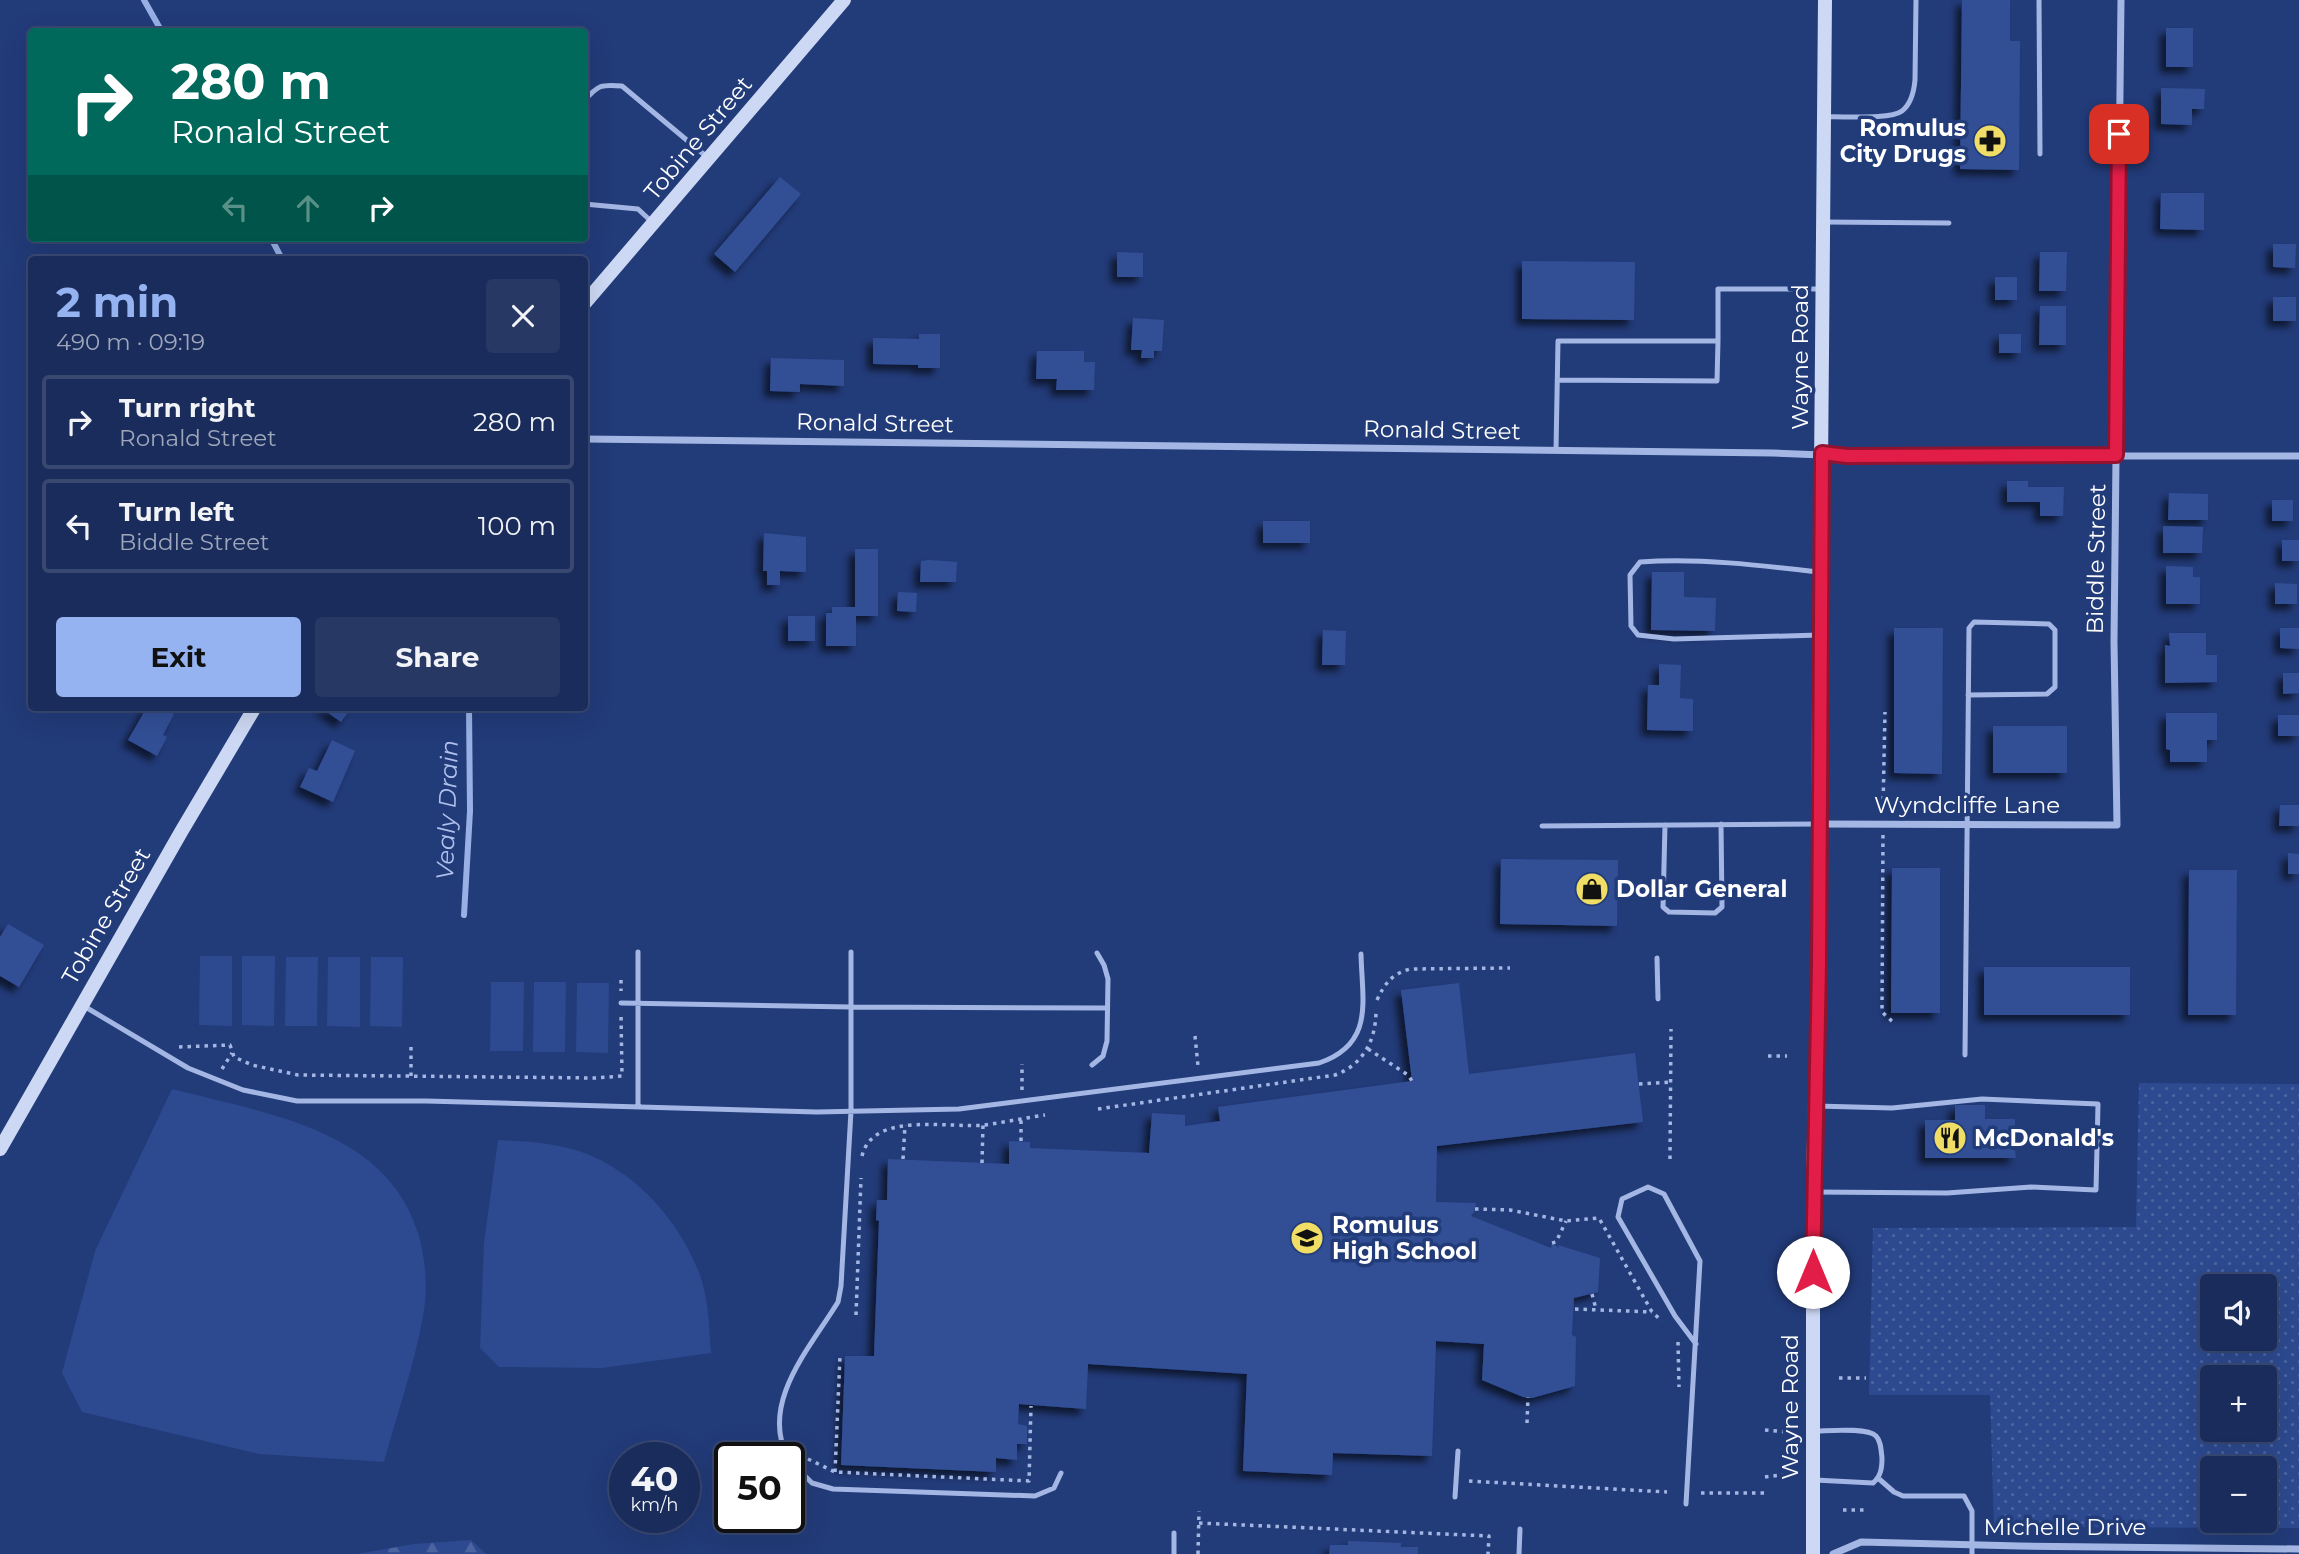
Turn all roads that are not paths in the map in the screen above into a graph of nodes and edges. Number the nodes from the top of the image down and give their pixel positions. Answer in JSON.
{"nodes":[{"id":1,"x":844,"y":0,"type":"edge"},
{"id":2,"x":1825,"y":0,"type":"edge"},
{"id":3,"x":1916,"y":0,"type":"edge"},
{"id":4,"x":2039,"y":0,"type":"edge"},
{"id":5,"x":2121,"y":0,"type":"edge"},
{"id":6,"x":588,"y":97,"type":"edge"},
{"id":7,"x":1825,"y":117,"type":"junction"},
{"id":8,"x":2040,"y":154,"type":"dead end"},
{"id":9,"x":710,"y":159,"type":"junction"},
{"id":10,"x":588,"y":204,"type":"edge"},
{"id":11,"x":1824,"y":222,"type":"junction"},
{"id":12,"x":1949,"y":223,"type":"dead end"},
{"id":13,"x":654,"y":224,"type":"junction"},
{"id":14,"x":1823,"y":289,"type":"junction"},
{"id":15,"x":588,"y":299,"type":"edge"},
{"id":16,"x":1717,"y":341,"type":"junction"},
{"id":17,"x":1557,"y":380,"type":"junction"},
{"id":18,"x":588,"y":439,"type":"edge"},
{"id":19,"x":1556,"y":450,"type":"junction"},
{"id":20,"x":1822,"y":453,"type":"junction"},
{"id":21,"x":2116,"y":455,"type":"junction"},
{"id":22,"x":2299,"y":456,"type":"edge"},
{"id":23,"x":1821,"y":572,"type":"junction"},
{"id":24,"x":1820,"y":635,"type":"junction"},
{"id":25,"x":1968,"y":695,"type":"junction"},
{"id":26,"x":253,"y":711,"type":"edge"},
{"id":27,"x":1721,"y":824,"type":"junction"},
{"id":28,"x":1818,"y":824,"type":"junction"},
{"id":29,"x":1966,"y":824,"type":"junction"},
{"id":30,"x":1665,"y":825,"type":"junction"},
{"id":31,"x":2117,"y":825,"type":"joint"},
{"id":32,"x":1542,"y":827,"type":"dead end"},
{"id":33,"x":638,"y":951,"type":"dead end"},
{"id":34,"x":851,"y":952,"type":"dead end"},
{"id":35,"x":1097,"y":953,"type":"dead end"},
{"id":36,"x":1361,"y":954,"type":"dead end"},
{"id":37,"x":1657,"y":958,"type":"dead end"},
{"id":38,"x":1658,"y":999,"type":"dead end"},
{"id":39,"x":621,"y":1003,"type":"road end"},
{"id":40,"x":82,"y":1004,"type":"junction"},
{"id":41,"x":638,"y":1004,"type":"junction"},
{"id":42,"x":851,"y":1007,"type":"junction"},
{"id":43,"x":1107,"y":1007,"type":"junction"},
{"id":44,"x":1965,"y":1055,"type":"dead end"},
{"id":45,"x":1092,"y":1065,"type":"dead end"},
{"id":46,"x":1815,"y":1106,"type":"junction"},
{"id":47,"x":638,"y":1107,"type":"junction"},
{"id":48,"x":851,"y":1111,"type":"junction"},
{"id":49,"x":0,"y":1149,"type":"edge"},
{"id":50,"x":1813,"y":1192,"type":"junction"},
{"id":51,"x":1696,"y":1344,"type":"junction"},
{"id":52,"x":1812,"y":1430,"type":"junction"},
{"id":53,"x":782,"y":1442,"type":"edge"},
{"id":54,"x":1458,"y":1451,"type":"dead end"},
{"id":55,"x":1061,"y":1473,"type":"dead end"},
{"id":56,"x":805,"y":1477,"type":"edge"},
{"id":57,"x":1878,"y":1478,"type":"junction"},
{"id":58,"x":1812,"y":1480,"type":"junction"},
{"id":59,"x":1455,"y":1497,"type":"dead end"},
{"id":60,"x":1686,"y":1504,"type":"dead end"},
{"id":61,"x":1520,"y":1530,"type":"dead end"},
{"id":62,"x":1174,"y":1533,"type":"dead end"},
{"id":63,"x":2299,"y":1549,"type":"edge"},
{"id":64,"x":1972,"y":1550,"type":"edge"},
{"id":65,"x":1174,"y":1554,"type":"edge"},
{"id":66,"x":1519,"y":1554,"type":"edge"},
{"id":67,"x":1812,"y":1554,"type":"edge"},
{"id":68,"x":1833,"y":1554,"type":"edge"}],
"edges":[{"from":1,"to":9,"type":"main road","name":"Tobine Street"},
{"from":2,"to":7,"type":"main road","name":"Wayne Road"},
{"from":3,"to":7,"type":"lane"},
{"from":4,"to":8,"type":"lane"},
{"from":5,"to":21,"type":"street","name":"Biddle Street"},
{"from":6,"to":9,"type":"lane"},
{"from":7,"to":11,"type":"main road","name":"Wayne Road"},
{"from":9,"to":13,"type":"main road","name":"Tobine Street"},
{"from":10,"to":13,"type":"lane"},
{"from":11,"to":12,"type":"lane"},
{"from":11,"to":14,"type":"main road","name":"Wayne Road"},
{"from":13,"to":15,"type":"main road","name":"Tobine Street"},
{"from":14,"to":16,"type":"lane"},
{"from":14,"to":20,"type":"main road","name":"Wayne Road"},
{"from":16,"to":17,"type":"lane"},
{"from":16,"to":17,"type":"lane"},
{"from":17,"to":19,"type":"lane"},
{"from":18,"to":19,"type":"street","name":"Ronald Street"},
{"from":19,"to":20,"type":"street","name":"Ronald Street"},
{"from":20,"to":21,"type":"street","name":"Ronald Street"},
{"from":20,"to":23,"type":"main road","name":"Wayne Road"},
{"from":21,"to":22,"type":"street","name":"Ronald Street"},
{"from":21,"to":31,"type":"street","name":"Biddle Street"},
{"from":23,"to":24,"type":"main road","name":"Wayne Road"},
{"from":23,"to":24,"type":"lane"},
{"from":24,"to":28,"type":"main road","name":"Wayne Road"},
{"from":25,"to":25,"type":"lane"},
{"from":25,"to":29,"type":"lane"},
{"from":26,"to":40,"type":"main road","name":"Tobine Street"},
{"from":27,"to":28,"type":"lane"},
{"from":27,"to":30,"type":"lane"},
{"from":27,"to":30,"type":"lane"},
{"from":28,"to":29,"type":"street","name":"Wyndcliffe Lane"},
{"from":28,"to":46,"type":"main road","name":"Wayne Road"},
{"from":29,"to":31,"type":"street","name":"Wyndcliffe Lane"},
{"from":29,"to":44,"type":"lane"},
{"from":30,"to":32,"type":"lane"},
{"from":33,"to":41,"type":"lane"},
{"from":34,"to":42,"type":"lane"},
{"from":35,"to":43,"type":"lane"},
{"from":36,"to":48,"type":"lane"},
{"from":37,"to":38,"type":"lane"},
{"from":39,"to":41,"type":"lane"},
{"from":40,"to":47,"type":"lane"},
{"from":40,"to":49,"type":"main road","name":"Tobine Street"},
{"from":41,"to":42,"type":"lane"},
{"from":41,"to":47,"type":"lane"},
{"from":42,"to":43,"type":"lane"},
{"from":42,"to":48,"type":"lane"},
{"from":43,"to":45,"type":"lane"},
{"from":46,"to":50,"type":"main road","name":"Wayne Road"},
{"from":46,"to":50,"type":"lane"},
{"from":47,"to":48,"type":"lane"},
{"from":48,"to":53,"type":"lane"},
{"from":50,"to":52,"type":"main road","name":"Wayne Road"},
{"from":51,"to":51,"type":"lane"},
{"from":51,"to":60,"type":"lane"},
{"from":52,"to":57,"type":"lane"},
{"from":52,"to":58,"type":"main road","name":"Wayne Road"},
{"from":54,"to":59,"type":"lane"},
{"from":55,"to":56,"type":"lane"},
{"from":57,"to":58,"type":"lane"},
{"from":57,"to":64,"type":"lane"},
{"from":58,"to":67,"type":"main road","name":"Wayne Road"},
{"from":61,"to":66,"type":"lane"},
{"from":62,"to":65,"type":"lane"},
{"from":63,"to":64,"type":"street","name":"Michelle Drive"},
{"from":64,"to":68,"type":"street","name":"Michelle Drive"}]}
